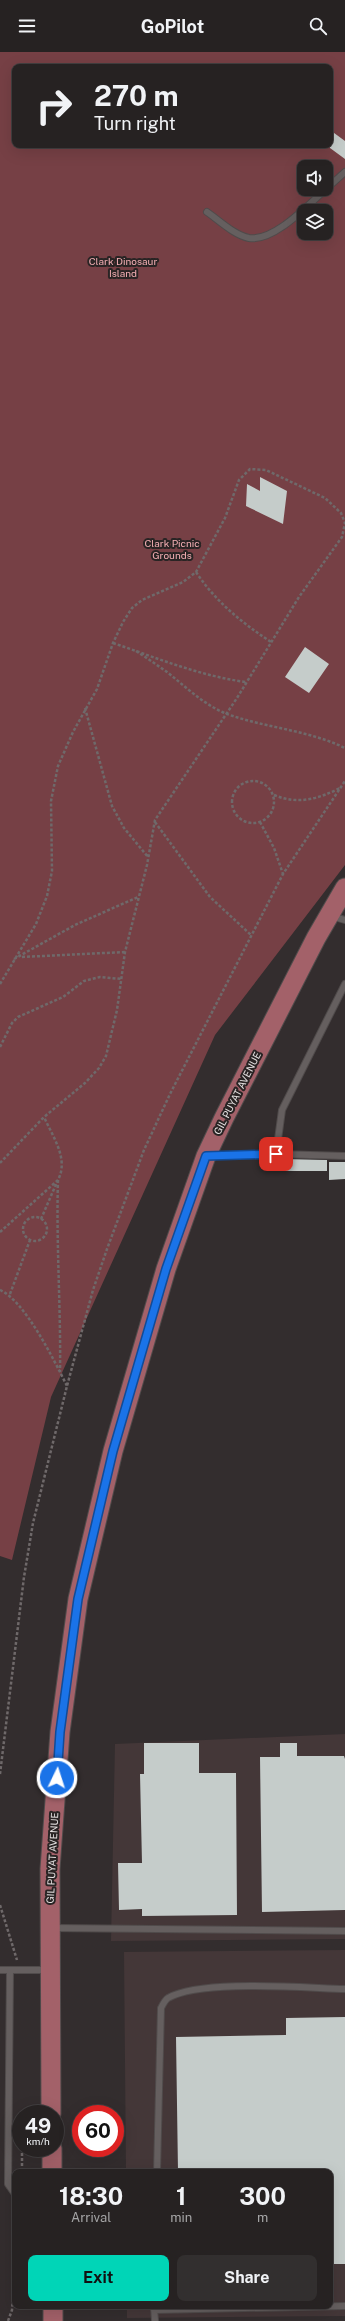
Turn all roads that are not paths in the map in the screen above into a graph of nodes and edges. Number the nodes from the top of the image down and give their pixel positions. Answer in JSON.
{"nodes":[{"id":1,"x":345,"y":172,"type":"edge"},
{"id":2,"x":333,"y":183,"type":"edge"},
{"id":3,"x":318,"y":196,"type":"edge"},
{"id":4,"x":207,"y":212,"type":"dead end"},
{"id":5,"x":345,"y":888,"type":"edge"},
{"id":6,"x":337,"y":917,"type":"edge"},
{"id":7,"x":345,"y":984,"type":"edge"},
{"id":8,"x":276,"y":1154,"type":"junction"},
{"id":9,"x":206,"y":1156,"type":"junction"},
{"id":10,"x":345,"y":1156,"type":"edge"},
{"id":11,"x":49,"y":1928,"type":"junction"},
{"id":12,"x":345,"y":1931,"type":"edge"},
{"id":13,"x":0,"y":1970,"type":"edge"},
{"id":14,"x":50,"y":1970,"type":"junction"},
{"id":15,"x":10,"y":1971,"type":"junction"},
{"id":16,"x":345,"y":1989,"type":"edge"},
{"id":17,"x":51,"y":2105,"type":"edge"},
{"id":18,"x":52,"y":2157,"type":"edge"},
{"id":19,"x":52,"y":2169,"type":"edge"},
{"id":20,"x":157,"y":2169,"type":"edge"},
{"id":21,"x":12,"y":2190,"type":"edge"},
{"id":22,"x":333,"y":2306,"type":"edge"},
{"id":23,"x":345,"y":2306,"type":"edge"},
{"id":24,"x":53,"y":2309,"type":"edge"},
{"id":25,"x":154,"y":2309,"type":"edge"},
{"id":26,"x":53,"y":2321,"type":"edge"},
{"id":27,"x":155,"y":2321,"type":"edge"}],
"edges":[{"from":1,"to":2,"type":"lane"},
{"from":3,"to":4,"type":"lane"},
{"from":5,"to":6,"type":"main road","name":"GIL PUYAT AVENUE"},
{"from":6,"to":9,"type":"main road","name":"GIL PUYAT AVENUE"},
{"from":7,"to":8,"type":"lane"},
{"from":8,"to":9,"type":"lane"},
{"from":8,"to":10,"type":"lane"},
{"from":9,"to":11,"type":"main road","name":"GIL PUYAT AVENUE"},
{"from":11,"to":12,"type":"lane"},
{"from":11,"to":14,"type":"main road","name":"GIL PUYAT AVENUE"},
{"from":13,"to":15,"type":"lane"},
{"from":14,"to":15,"type":"lane"},
{"from":14,"to":17,"type":"main road","name":"GIL PUYAT AVENUE"},
{"from":15,"to":21,"type":"lane"},
{"from":16,"to":20,"type":"lane"},
{"from":18,"to":19,"type":"main road"},
{"from":22,"to":23,"type":"lane"},
{"from":24,"to":26,"type":"main road"},
{"from":25,"to":27,"type":"lane"}]}
